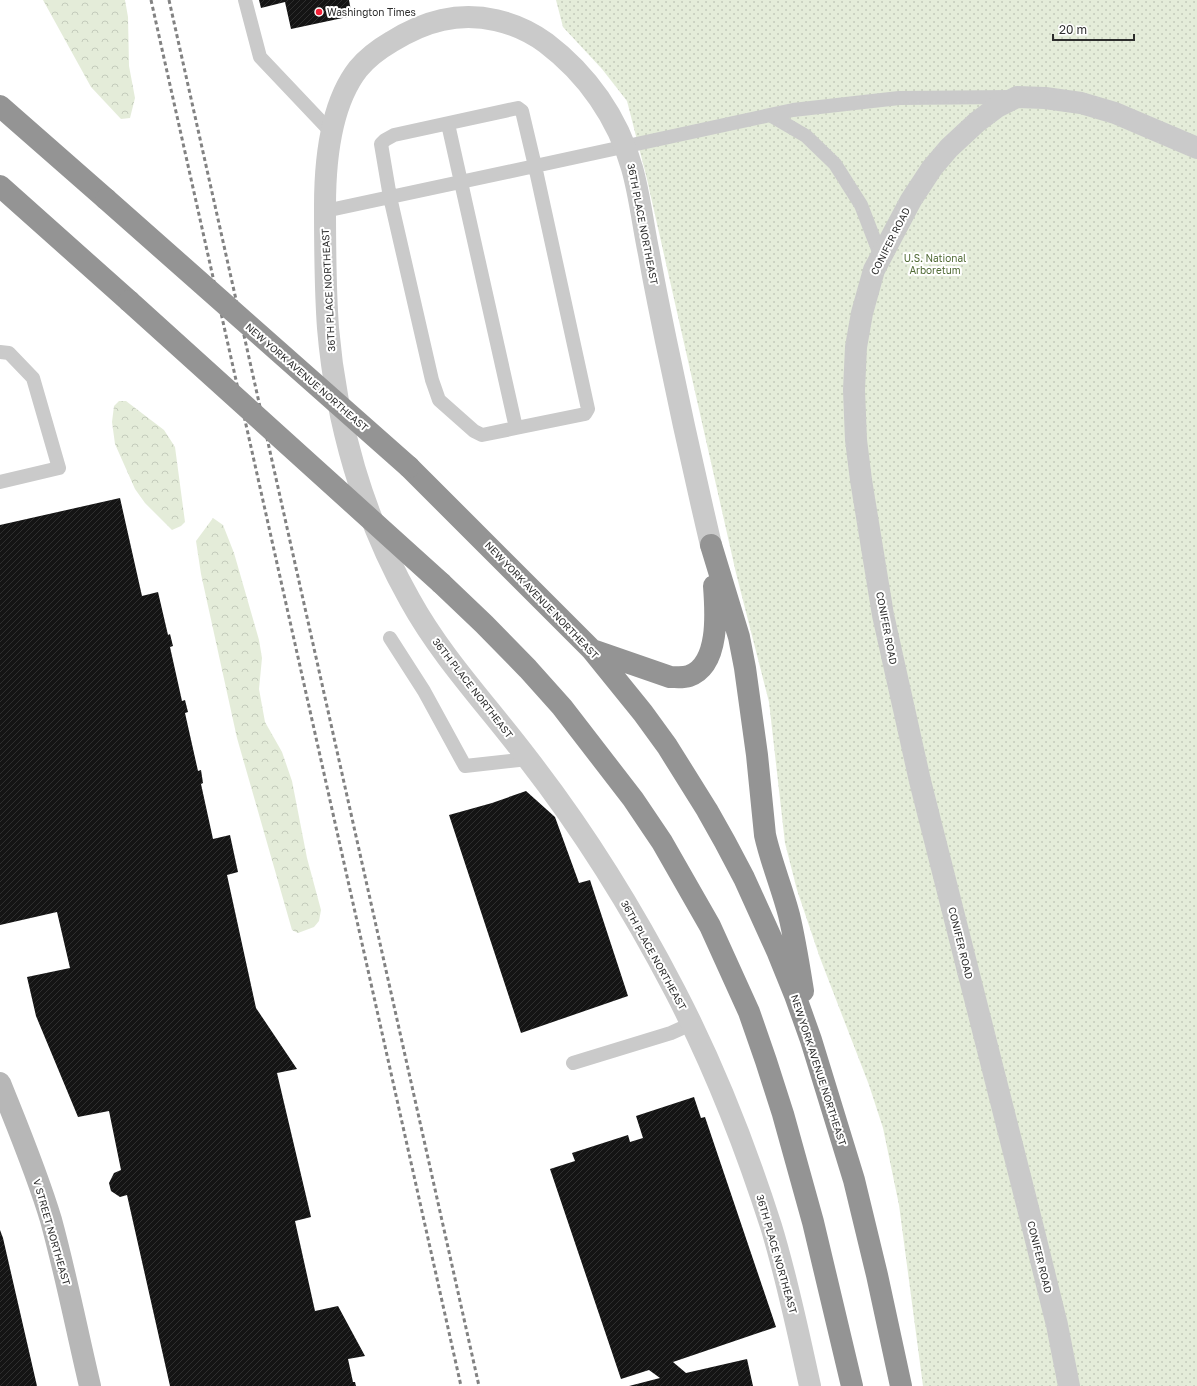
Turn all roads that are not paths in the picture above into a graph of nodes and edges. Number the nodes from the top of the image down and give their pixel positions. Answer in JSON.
{"nodes":[{"id":1,"x":245,"y":0,"type":"edge"},
{"id":2,"x":1017,"y":97,"type":"junction"},
{"id":3,"x":0,"y":106,"type":"edge"},
{"id":4,"x":770,"y":115,"type":"junction"},
{"id":5,"x":448,"y":124,"type":"junction"},
{"id":6,"x":332,"y":133,"type":"junction"},
{"id":7,"x":625,"y":146,"type":"junction"},
{"id":8,"x":1197,"y":148,"type":"edge"},
{"id":9,"x":535,"y":166,"type":"junction"},
{"id":10,"x":461,"y":182,"type":"junction"},
{"id":11,"x":0,"y":186,"type":"edge"},
{"id":12,"x":390,"y":197,"type":"junction"},
{"id":13,"x":325,"y":211,"type":"junction"},
{"id":14,"x":881,"y":256,"type":"junction"},
{"id":15,"x":0,"y":352,"type":"edge"},
{"id":16,"x":516,"y":428,"type":"junction"},
{"id":17,"x":0,"y":482,"type":"edge"},
{"id":18,"x":710,"y":545,"type":"junction"},
{"id":19,"x":390,"y":638,"type":"dead end"},
{"id":20,"x":592,"y":650,"type":"junction"},
{"id":21,"x":528,"y":759,"type":"junction"},
{"id":22,"x":692,"y":1024,"type":"junction"},
{"id":23,"x":811,"y":1040,"type":"junction"},
{"id":24,"x":573,"y":1063,"type":"dead end"},
{"id":25,"x":0,"y":1083,"type":"edge"},
{"id":26,"x":90,"y":1386,"type":"edge"},
{"id":27,"x":810,"y":1386,"type":"edge"},
{"id":28,"x":852,"y":1386,"type":"edge"},
{"id":29,"x":901,"y":1386,"type":"edge"},
{"id":30,"x":1069,"y":1386,"type":"edge"}],
"edges":[{"from":1,"to":6,"type":"lane"},
{"from":2,"to":4,"type":"lane"},
{"from":2,"to":8,"type":"street"},
{"from":2,"to":14,"type":"street","name":"CONIFER ROAD"},
{"from":3,"to":20,"type":"highway","name":"NEW YORK AVENUE NORTHEAST","bridge":true},
{"from":4,"to":7,"type":"lane"},
{"from":4,"to":14,"type":"lane"},
{"from":5,"to":9,"type":"lane"},
{"from":5,"to":10,"type":"lane"},
{"from":5,"to":12,"type":"lane"},
{"from":6,"to":7,"type":"street","name":"36TH PLACE NORTHEAST"},
{"from":6,"to":13,"type":"street","name":"36TH PLACE NORTHEAST"},
{"from":7,"to":9,"type":"lane"},
{"from":7,"to":18,"type":"street","name":"36TH PLACE NORTHEAST"},
{"from":9,"to":10,"type":"lane"},
{"from":9,"to":16,"type":"lane"},
{"from":10,"to":12,"type":"lane"},
{"from":10,"to":16,"type":"lane"},
{"from":11,"to":28,"type":"highway","bridge":true},
{"from":12,"to":13,"type":"lane"},
{"from":12,"to":16,"type":"lane"},
{"from":13,"to":21,"type":"street","name":"36TH PLACE NORTHEAST"},
{"from":14,"to":30,"type":"street","name":"CONIFER ROAD"},
{"from":15,"to":17,"type":"lane"},
{"from":18,"to":20,"type":"highway"},
{"from":18,"to":23,"type":"highway"},
{"from":19,"to":21,"type":"lane"},
{"from":20,"to":23,"type":"highway","name":"NEW YORK AVENUE NORTHEAST"},
{"from":21,"to":22,"type":"street","name":"36TH PLACE NORTHEAST"},
{"from":22,"to":24,"type":"lane"},
{"from":22,"to":27,"type":"street","name":"36TH PLACE NORTHEAST"},
{"from":23,"to":29,"type":"highway","name":"NEW YORK AVENUE NORTHEAST"},
{"from":25,"to":26,"type":"street","name":"V STREET NORTHEAST"}]}
